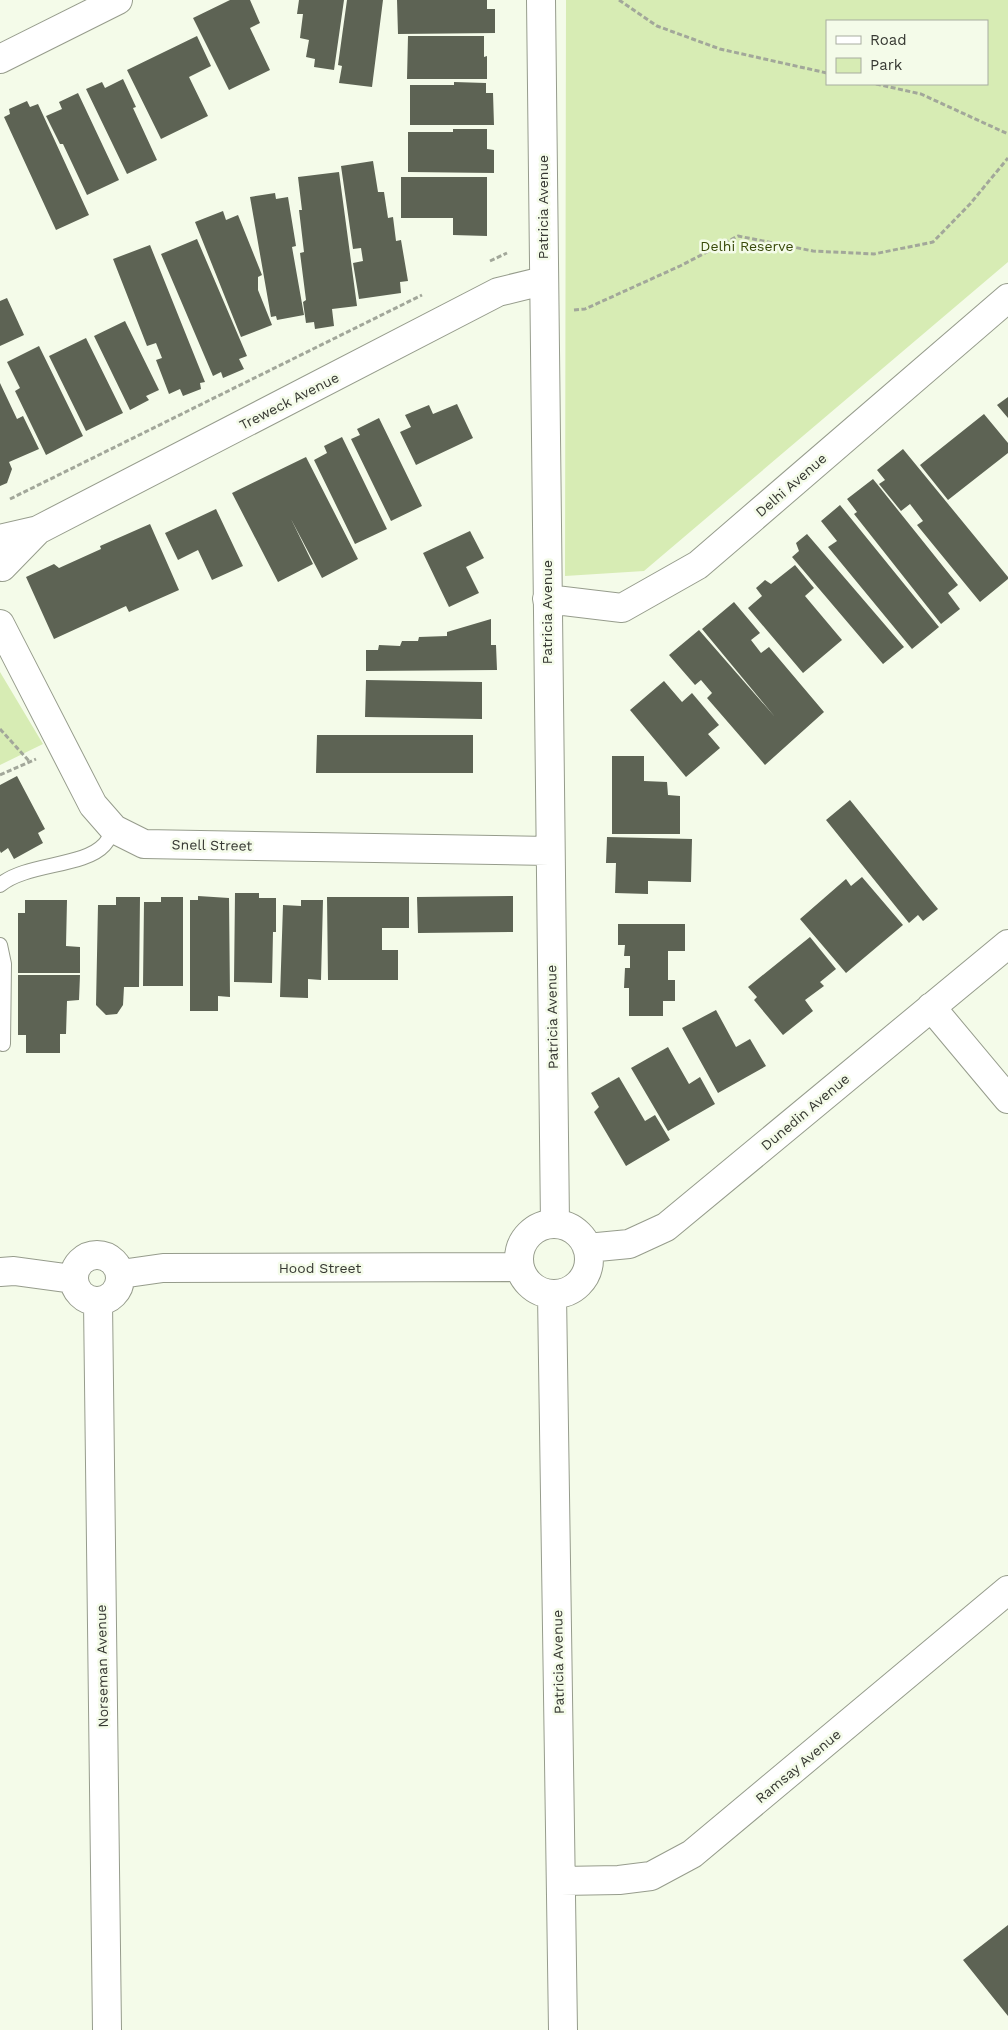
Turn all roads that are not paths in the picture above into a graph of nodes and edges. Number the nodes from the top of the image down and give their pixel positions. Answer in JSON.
{"nodes":[{"id":1,"x":118,"y":0,"type":"edge"},
{"id":2,"x":541,"y":0,"type":"edge"},
{"id":3,"x":0,"y":59,"type":"edge"},
{"id":4,"x":543,"y":281,"type":"junction"},
{"id":5,"x":1008,"y":298,"type":"edge"},
{"id":6,"x":38,"y":530,"type":"junction"},
{"id":7,"x":0,"y":539,"type":"edge"},
{"id":8,"x":1,"y":571,"type":"edge"},
{"id":9,"x":547,"y":599,"type":"junction"},
{"id":10,"x":0,"y":624,"type":"edge"},
{"id":11,"x":114,"y":829,"type":"junction"},
{"id":12,"x":549,"y":851,"type":"junction"},
{"id":13,"x":0,"y":884,"type":"edge"},
{"id":14,"x":1008,"y":944,"type":"edge"},
{"id":15,"x":0,"y":945,"type":"edge"},
{"id":16,"x":931,"y":1007,"type":"junction"},
{"id":17,"x":3,"y":1044,"type":"dead end"},
{"id":18,"x":1008,"y":1099,"type":"edge"},
{"id":19,"x":554,"y":1224,"type":"junction"},
{"id":20,"x":587,"y":1248,"type":"junction"},
{"id":21,"x":519,"y":1267,"type":"junction"},
{"id":22,"x":0,"y":1272,"type":"edge"},
{"id":23,"x":121,"y":1274,"type":"junction"},
{"id":24,"x":74,"y":1279,"type":"junction"},
{"id":25,"x":552,"y":1294,"type":"junction"},
{"id":26,"x":98,"y":1302,"type":"junction"},
{"id":27,"x":1008,"y":1590,"type":"edge"},
{"id":28,"x":561,"y":1881,"type":"junction"},
{"id":29,"x":107,"y":2030,"type":"edge"},
{"id":30,"x":563,"y":2030,"type":"edge"}],
"edges":[{"from":1,"to":3,"type":"street"},
{"from":2,"to":4,"type":"street","name":"Patricia Avenue"},
{"from":4,"to":6,"type":"street","name":"Treweck Avenue"},
{"from":4,"to":9,"type":"street","name":"Patricia Avenue"},
{"from":5,"to":9,"type":"street","name":"Delhi Avenue"},
{"from":6,"to":7,"type":"street","name":"Treweck Avenue"},
{"from":6,"to":8,"type":"street","name":"Treweck Avenue"},
{"from":9,"to":12,"type":"street","name":"Patricia Avenue"},
{"from":10,"to":11,"type":"street","name":"Snell Street"},
{"from":11,"to":12,"type":"street","name":"Snell Street"},
{"from":11,"to":13,"type":"lane"},
{"from":12,"to":19,"type":"street","name":"Patricia Avenue"},
{"from":14,"to":16,"type":"street","name":"Dunedin Avenue"},
{"from":15,"to":17,"type":"lane"},
{"from":16,"to":18,"type":"street"},
{"from":16,"to":20,"type":"street","name":"Dunedin Avenue"},
{"from":19,"to":20,"type":"street"},
{"from":19,"to":21,"type":"street"},
{"from":20,"to":25,"type":"street"},
{"from":21,"to":23,"type":"street","name":"Hood Street"},
{"from":21,"to":25,"type":"street"},
{"from":22,"to":24,"type":"street"},
{"from":23,"to":24,"type":"street"},
{"from":23,"to":26,"type":"street"},
{"from":24,"to":26,"type":"street"},
{"from":25,"to":28,"type":"street","name":"Patricia Avenue"},
{"from":26,"to":29,"type":"street","name":"Norseman Avenue"},
{"from":27,"to":28,"type":"street","name":"Ramsay Avenue"},
{"from":28,"to":30,"type":"street","name":"Patricia Avenue"}]}
